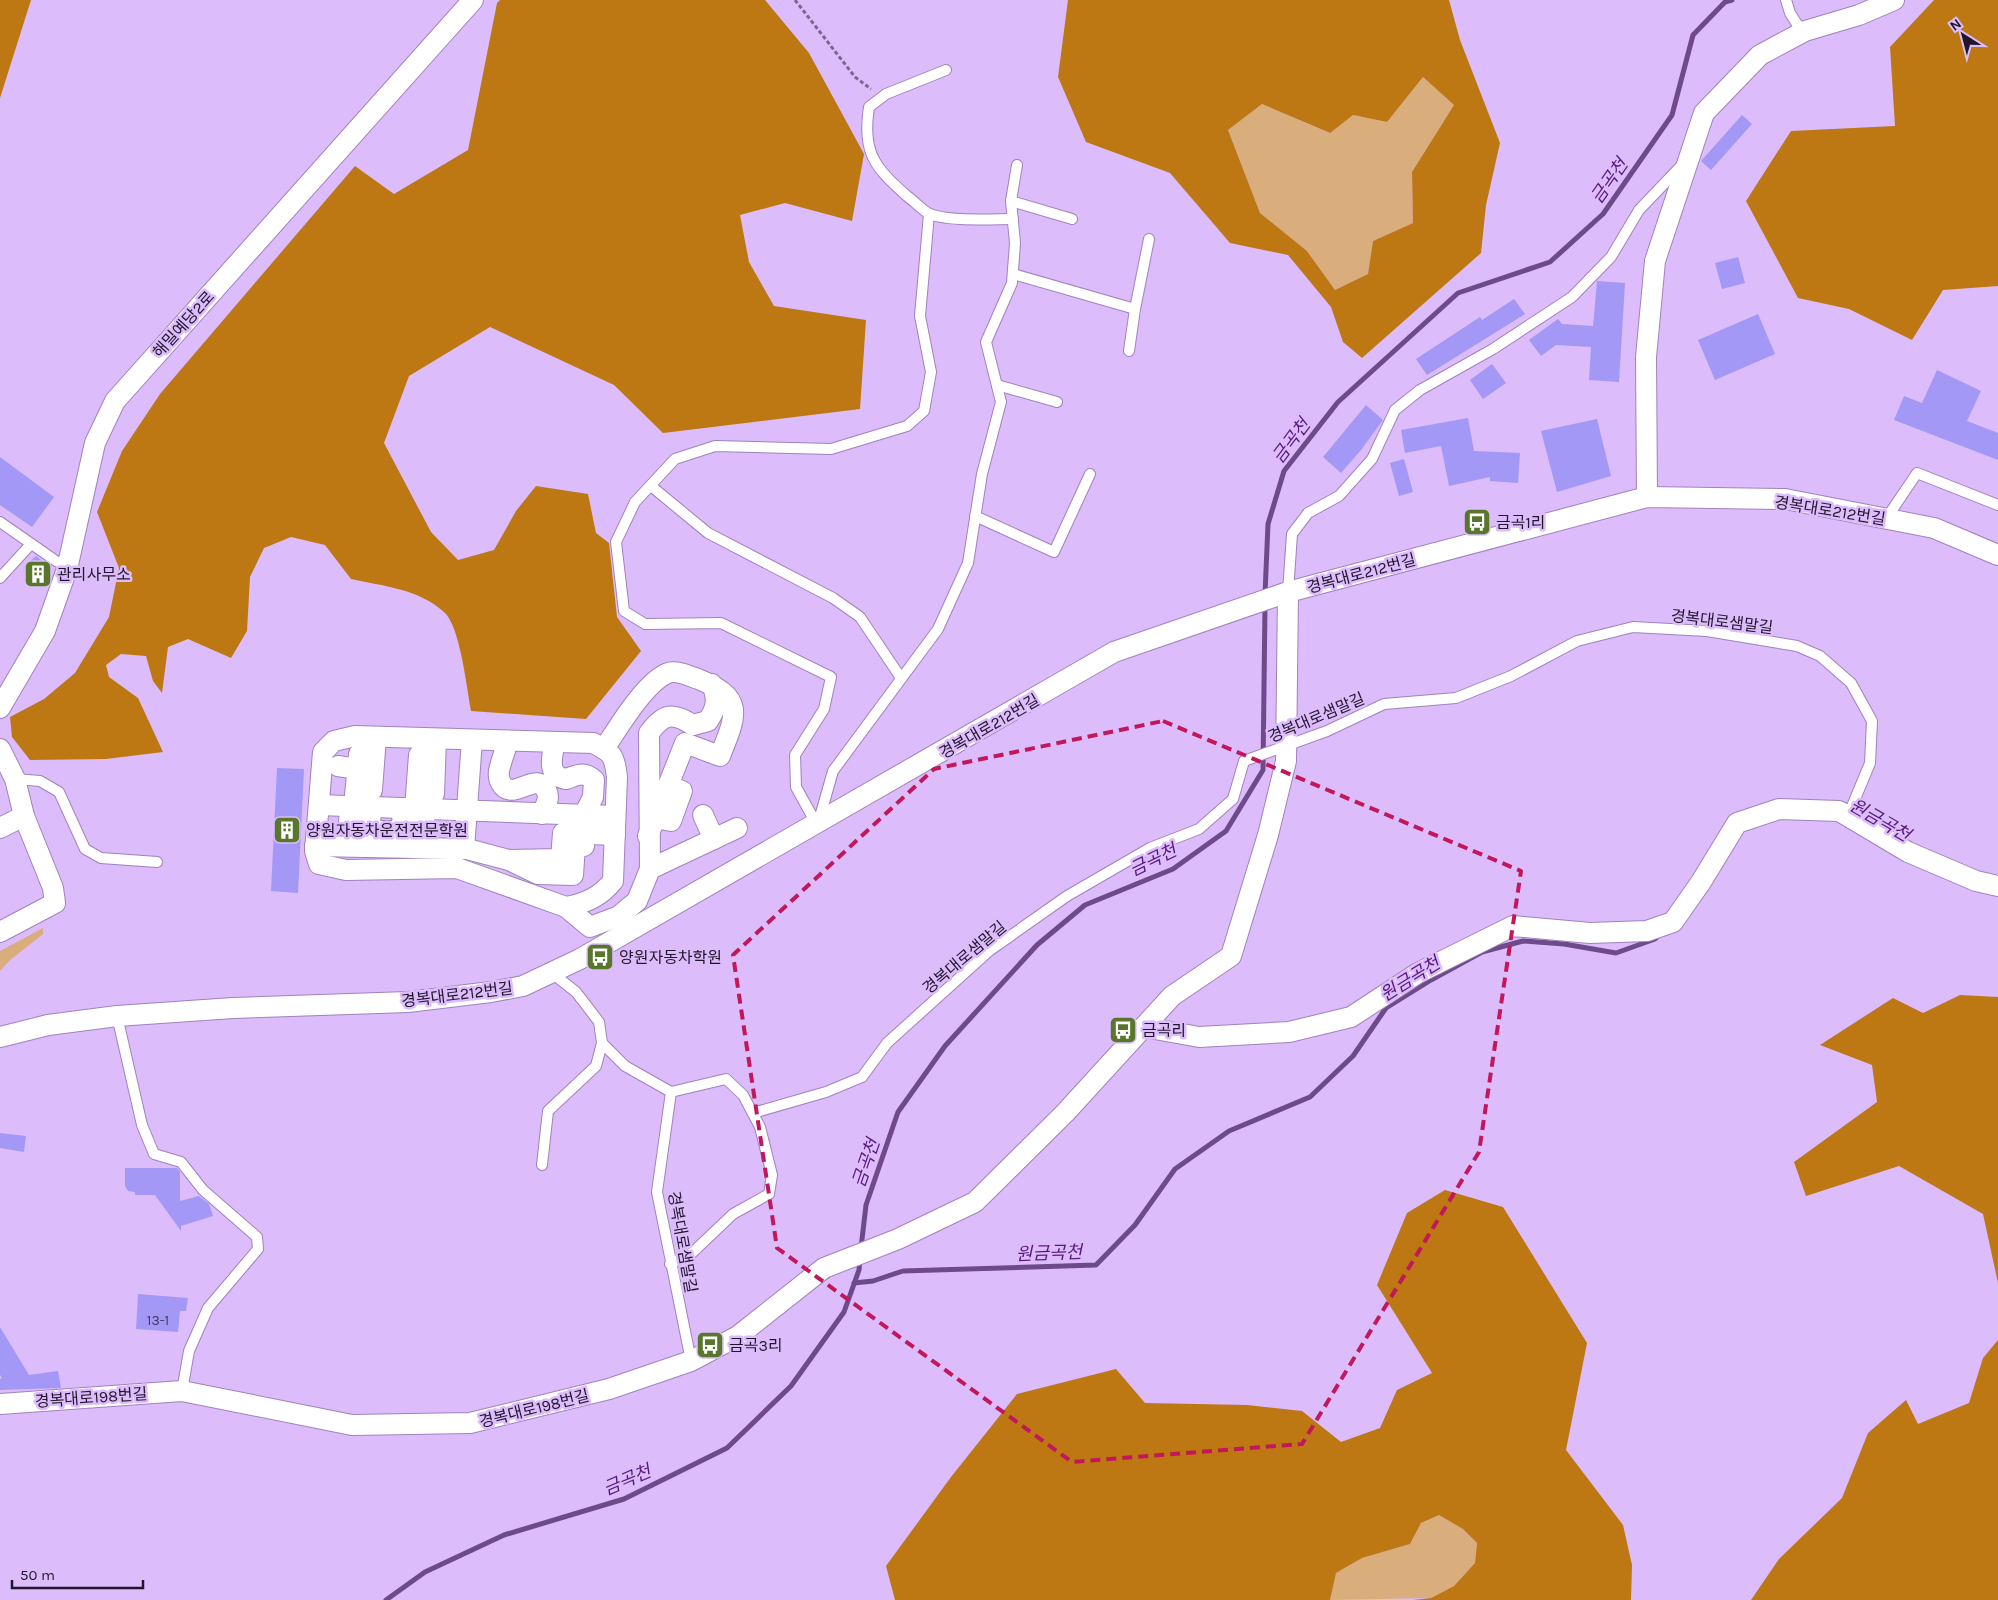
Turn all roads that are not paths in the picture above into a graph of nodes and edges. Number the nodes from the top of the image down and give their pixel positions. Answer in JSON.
{"nodes":[{"id":1,"x":473,"y":0,"type":"edge"},
{"id":2,"x":1786,"y":0,"type":"edge"},
{"id":3,"x":1894,"y":0,"type":"edge"},
{"id":4,"x":1802,"y":32,"type":"junction"},
{"id":5,"x":946,"y":70,"type":"dead end"},
{"id":6,"x":1690,"y":156,"type":"junction"},
{"id":7,"x":1017,"y":165,"type":"dead end"},
{"id":8,"x":1010,"y":201,"type":"junction"},
{"id":9,"x":929,"y":214,"type":"junction"},
{"id":10,"x":1013,"y":219,"type":"junction"},
{"id":11,"x":1072,"y":220,"type":"dead end"},
{"id":12,"x":1149,"y":240,"type":"dead end"},
{"id":13,"x":1013,"y":274,"type":"junction"},
{"id":14,"x":1135,"y":309,"type":"junction"},
{"id":15,"x":1128,"y":351,"type":"dead end"},
{"id":16,"x":997,"y":385,"type":"junction"},
{"id":17,"x":1057,"y":402,"type":"dead end"},
{"id":18,"x":1090,"y":474,"type":"dead end"},
{"id":19,"x":651,"y":486,"type":"junction"},
{"id":20,"x":1647,"y":497,"type":"junction"},
{"id":21,"x":1998,"y":505,"type":"edge"},
{"id":22,"x":975,"y":516,"type":"junction"},
{"id":23,"x":1886,"y":519,"type":"junction"},
{"id":24,"x":0,"y":522,"type":"edge"},
{"id":25,"x":31,"y":544,"type":"junction"},
{"id":26,"x":1998,"y":555,"type":"edge"},
{"id":27,"x":68,"y":566,"type":"junction"},
{"id":28,"x":0,"y":578,"type":"edge"},
{"id":29,"x":1288,"y":592,"type":"junction"},
{"id":30,"x":901,"y":678,"type":"junction"},
{"id":31,"x":712,"y":684,"type":"junction"},
{"id":32,"x":0,"y":708,"type":"edge"},
{"id":33,"x":376,"y":737,"type":"junction"},
{"id":34,"x":436,"y":739,"type":"junction"},
{"id":35,"x":472,"y":740,"type":"junction"},
{"id":36,"x":508,"y":741,"type":"junction"},
{"id":37,"x":555,"y":742,"type":"junction"},
{"id":38,"x":1283,"y":748,"type":"junction"},
{"id":39,"x":0,"y":749,"type":"edge"},
{"id":40,"x":604,"y":749,"type":"junction"},
{"id":41,"x":15,"y":779,"type":"junction"},
{"id":42,"x":392,"y":784,"type":"junction"},
{"id":43,"x":319,"y":805,"type":"junction"},
{"id":44,"x":467,"y":811,"type":"junction"},
{"id":45,"x":542,"y":814,"type":"junction"},
{"id":46,"x":584,"y":815,"type":"junction"},
{"id":47,"x":703,"y":815,"type":"dead end"},
{"id":48,"x":24,"y":816,"type":"junction"},
{"id":49,"x":1848,"y":816,"type":"junction"},
{"id":50,"x":817,"y":825,"type":"junction"},
{"id":51,"x":652,"y":827,"type":"junction"},
{"id":52,"x":0,"y":828,"type":"edge"},
{"id":53,"x":737,"y":828,"type":"dead end"},
{"id":54,"x":615,"y":833,"type":"junction"},
{"id":55,"x":714,"y":839,"type":"junction"},
{"id":56,"x":315,"y":846,"type":"junction"},
{"id":57,"x":464,"y":849,"type":"junction"},
{"id":58,"x":157,"y":862,"type":"dead end"},
{"id":59,"x":650,"y":869,"type":"junction"},
{"id":60,"x":1998,"y":886,"type":"edge"},
{"id":61,"x":566,"y":906,"type":"junction"},
{"id":62,"x":599,"y":923,"type":"junction"},
{"id":63,"x":0,"y":932,"type":"edge"},
{"id":64,"x":606,"y":944,"type":"junction"},
{"id":65,"x":552,"y":973,"type":"junction"},
{"id":66,"x":117,"y":1016,"type":"junction"},
{"id":67,"x":1144,"y":1027,"type":"junction"},
{"id":68,"x":0,"y":1037,"type":"edge"},
{"id":69,"x":602,"y":1043,"type":"junction"},
{"id":70,"x":671,"y":1092,"type":"junction"},
{"id":71,"x":753,"y":1113,"type":"junction"},
{"id":72,"x":542,"y":1165,"type":"dead end"},
{"id":73,"x":670,"y":1264,"type":"junction"},
{"id":74,"x":691,"y":1362,"type":"junction"},
{"id":75,"x":182,"y":1391,"type":"junction"},
{"id":76,"x":0,"y":1404,"type":"edge"}],
"edges":[{"from":1,"to":27,"type":"street","name":"해밀예당2로"},
{"from":2,"to":4,"type":"lane"},
{"from":3,"to":4,"type":"street"},
{"from":4,"to":6,"type":"street"},
{"from":5,"to":9,"type":"lane"},
{"from":6,"to":20,"type":"street"},
{"from":6,"to":29,"type":"lane"},
{"from":7,"to":8,"type":"lane"},
{"from":8,"to":10,"type":"lane"},
{"from":8,"to":11,"type":"lane"},
{"from":9,"to":10,"type":"lane"},
{"from":9,"to":19,"type":"lane"},
{"from":10,"to":13,"type":"lane"},
{"from":12,"to":14,"type":"lane"},
{"from":13,"to":14,"type":"lane"},
{"from":13,"to":16,"type":"lane"},
{"from":14,"to":15,"type":"lane"},
{"from":16,"to":17,"type":"lane"},
{"from":16,"to":22,"type":"lane"},
{"from":18,"to":22,"type":"lane"},
{"from":19,"to":30,"type":"lane"},
{"from":19,"to":50,"type":"lane"},
{"from":20,"to":23,"type":"street","name":"경복대로212번길"},
{"from":20,"to":29,"type":"street","name":"경복대로212번길"},
{"from":21,"to":23,"type":"lane"},
{"from":22,"to":30,"type":"lane"},
{"from":23,"to":26,"type":"street","name":"경복대로212번길"},
{"from":24,"to":25,"type":"lane"},
{"from":25,"to":27,"type":"lane"},
{"from":25,"to":28,"type":"lane"},
{"from":27,"to":32,"type":"street","name":"해밀예당2로"},
{"from":29,"to":38,"type":"street","name":"경복대로198번길"},
{"from":29,"to":50,"type":"street","name":"경복대로212번길"},
{"from":30,"to":50,"type":"lane"},
{"from":31,"to":40,"type":"street"},
{"from":31,"to":51,"type":"street"},
{"from":31,"to":51,"type":"street"},
{"from":33,"to":34,"type":"street"},
{"from":33,"to":42,"type":"street"},
{"from":33,"to":43,"type":"street"},
{"from":34,"to":35,"type":"street"},
{"from":34,"to":42,"type":"street"},
{"from":35,"to":36,"type":"street"},
{"from":35,"to":44,"type":"street"},
{"from":36,"to":37,"type":"street"},
{"from":36,"to":45,"type":"street"},
{"from":37,"to":40,"type":"street"},
{"from":37,"to":46,"type":"street"},
{"from":38,"to":49,"type":"lane","name":"경복대로샘말길"},
{"from":38,"to":67,"type":"street","name":"경복대로198번길"},
{"from":38,"to":71,"type":"lane","name":"경복대로샘말길"},
{"from":39,"to":41,"type":"street"},
{"from":40,"to":54,"type":"street"},
{"from":41,"to":48,"type":"street"},
{"from":41,"to":58,"type":"lane"},
{"from":42,"to":43,"type":"street"},
{"from":42,"to":44,"type":"street"},
{"from":43,"to":56,"type":"street"},
{"from":44,"to":45,"type":"street"},
{"from":44,"to":57,"type":"street"},
{"from":45,"to":46,"type":"street"},
{"from":46,"to":54,"type":"street"},
{"from":47,"to":55,"type":"street"},
{"from":48,"to":52,"type":"street"},
{"from":48,"to":63,"type":"street"},
{"from":49,"to":60,"type":"street"},
{"from":49,"to":67,"type":"street"},
{"from":50,"to":64,"type":"street","name":"경복대로212번길"},
{"from":51,"to":59,"type":"street"},
{"from":53,"to":55,"type":"street"},
{"from":54,"to":57,"type":"street"},
{"from":54,"to":61,"type":"street"},
{"from":55,"to":59,"type":"street"},
{"from":56,"to":57,"type":"street"},
{"from":56,"to":61,"type":"street"},
{"from":59,"to":62,"type":"street"},
{"from":61,"to":62,"type":"street"},
{"from":62,"to":64,"type":"street"},
{"from":64,"to":65,"type":"street","name":"경복대로212번길"},
{"from":65,"to":66,"type":"street","name":"경복대로212번길"},
{"from":65,"to":69,"type":"lane"},
{"from":66,"to":68,"type":"street","name":"경복대로212번길"},
{"from":66,"to":75,"type":"lane"},
{"from":67,"to":74,"type":"street","name":"경복대로198번길"},
{"from":69,"to":70,"type":"lane"},
{"from":69,"to":72,"type":"lane"},
{"from":70,"to":71,"type":"lane"},
{"from":70,"to":73,"type":"lane","name":"경복대로샘말길"},
{"from":71,"to":73,"type":"lane"},
{"from":73,"to":74,"type":"lane","name":"경복대로샘말길"},
{"from":74,"to":75,"type":"street","name":"경복대로198번길"},
{"from":75,"to":76,"type":"street","name":"경복대로198번길"}]}
